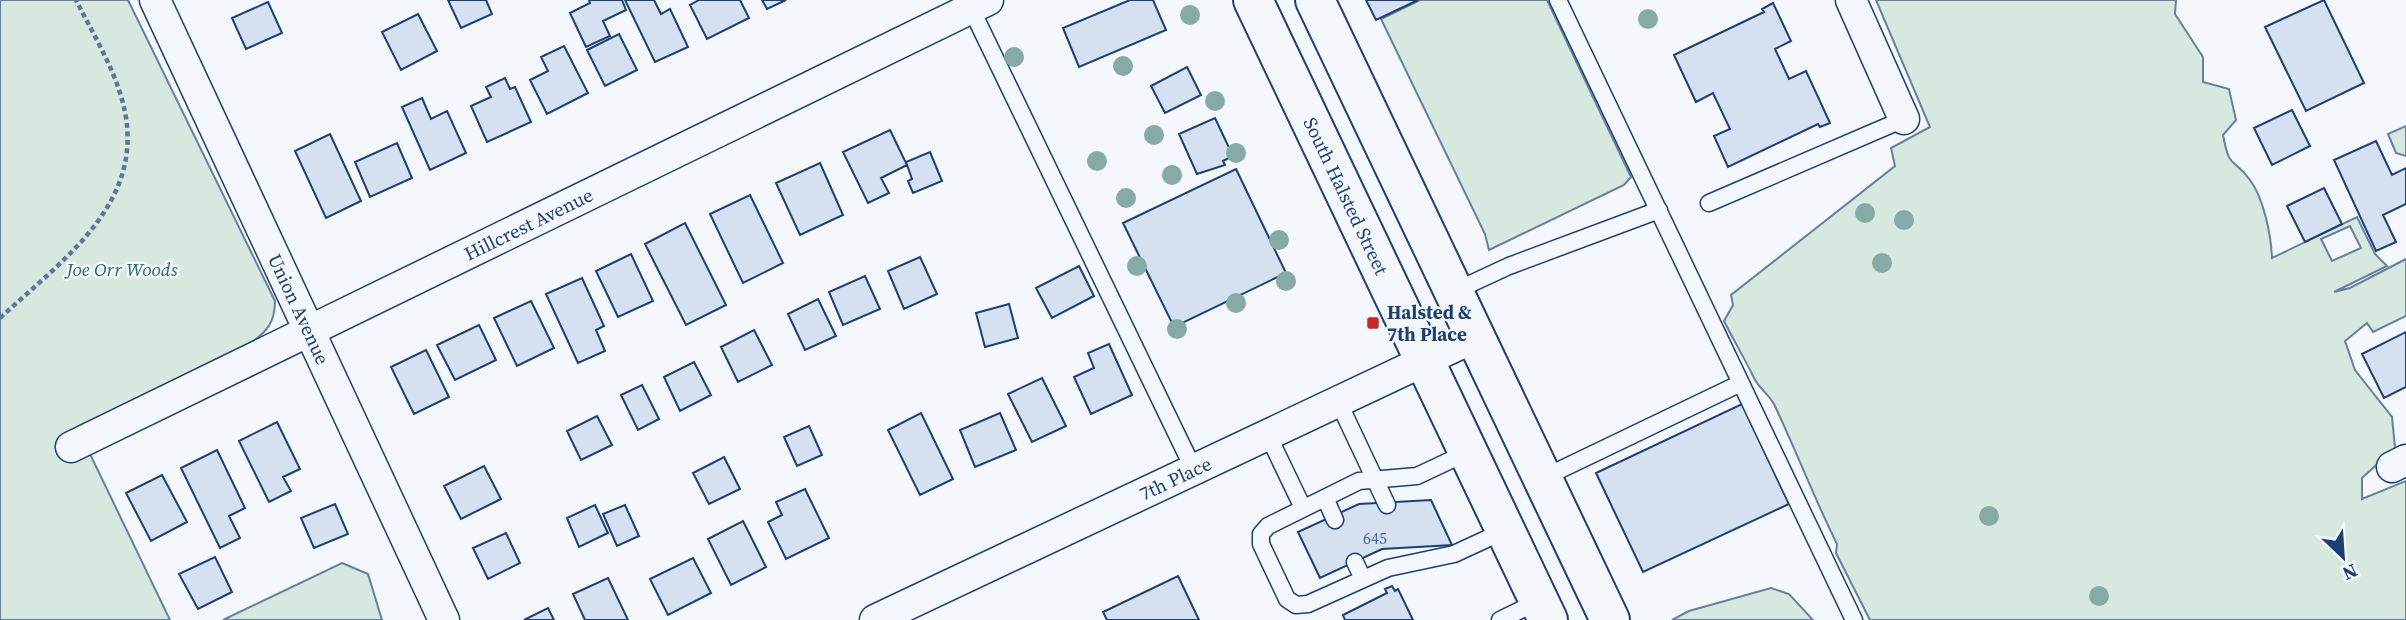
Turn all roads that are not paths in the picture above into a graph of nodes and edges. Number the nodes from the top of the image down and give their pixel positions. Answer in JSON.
{"nodes":[{"id":1,"x":155,"y":0,"type":"edge"},
{"id":2,"x":1252,"y":0,"type":"edge"},
{"id":3,"x":1315,"y":0,"type":"edge"},
{"id":4,"x":1558,"y":0,"type":"edge"},
{"id":5,"x":1851,"y":0,"type":"edge"},
{"id":6,"x":975,"y":3,"type":"edge"},
{"id":7,"x":1904,"y":119,"type":"joint"},
{"id":8,"x":1709,"y":203,"type":"dead end"},
{"id":9,"x":1658,"y":210,"type":"junction"},
{"id":10,"x":1455,"y":291,"type":"junction"},
{"id":11,"x":311,"y":329,"type":"junction"},
{"id":12,"x":1477,"y":336,"type":"junction"},
{"id":13,"x":1425,"y":361,"type":"junction"},
{"id":14,"x":1741,"y":383,"type":"junction"},
{"id":15,"x":1338,"y":401,"type":"junction"},
{"id":16,"x":1268,"y":435,"type":"junction"},
{"id":17,"x":71,"y":447,"type":"dead end"},
{"id":18,"x":1468,"y":452,"type":"junction"},
{"id":19,"x":1194,"y":470,"type":"junction"},
{"id":20,"x":1543,"y":478,"type":"junction"},
{"id":21,"x":1375,"y":479,"type":"junction"},
{"id":22,"x":1325,"y":498,"type":"junction"},
{"id":23,"x":1387,"y":505,"type":"dead end"},
{"id":24,"x":1303,"y":509,"type":"junction"},
{"id":25,"x":1335,"y":520,"type":"dead end"},
{"id":26,"x":1506,"y":530,"type":"junction"},
{"id":27,"x":1355,"y":562,"type":"dead end"},
{"id":28,"x":1363,"y":579,"type":"junction"},
{"id":29,"x":1544,"y":610,"type":"edge"},
{"id":30,"x":444,"y":620,"type":"edge"},
{"id":31,"x":876,"y":620,"type":"edge"},
{"id":32,"x":1500,"y":620,"type":"edge"},
{"id":33,"x":1610,"y":620,"type":"edge"},
{"id":34,"x":1854,"y":620,"type":"edge"}],
"edges":[{"from":1,"to":11,"type":"street","name":"Union Avenue"},
{"from":2,"to":13,"type":"main road","name":"South Halsted Street"},
{"from":3,"to":10,"type":"main road"},
{"from":4,"to":9,"type":"lane"},
{"from":5,"to":7,"type":"street"},
{"from":6,"to":11,"type":"street","name":"Hillcrest Avenue"},
{"from":6,"to":19,"type":"lane"},
{"from":7,"to":8,"type":"lane"},
{"from":9,"to":10,"type":"lane"},
{"from":9,"to":14,"type":"lane"},
{"from":10,"to":12,"type":"main road"},
{"from":11,"to":17,"type":"street","name":"Hillcrest Avenue"},
{"from":11,"to":30,"type":"street","name":"Union Avenue"},
{"from":12,"to":13,"type":"street","name":"7th Place"},
{"from":12,"to":20,"type":"main road"},
{"from":13,"to":15,"type":"street","name":"7th Place"},
{"from":13,"to":18,"type":"main road","name":"South Halsted Street"},
{"from":14,"to":20,"type":"lane"},
{"from":14,"to":34,"type":"lane"},
{"from":15,"to":16,"type":"street","name":"7th Place"},
{"from":15,"to":21,"type":"lane"},
{"from":16,"to":19,"type":"street","name":"7th Place"},
{"from":16,"to":24,"type":"lane"},
{"from":18,"to":21,"type":"lane"},
{"from":18,"to":26,"type":"main road","name":"South Halsted Street"},
{"from":19,"to":31,"type":"street","name":"7th Place"},
{"from":20,"to":33,"type":"main road"},
{"from":21,"to":22,"type":"lane"},
{"from":21,"to":23,"type":"lane"},
{"from":22,"to":24,"type":"lane"},
{"from":22,"to":25,"type":"lane"},
{"from":24,"to":28,"type":"lane"},
{"from":26,"to":28,"type":"lane"},
{"from":26,"to":29,"type":"main road","name":"South Halsted Street"},
{"from":27,"to":28,"type":"lane"},
{"from":29,"to":32,"type":"lane"}]}
